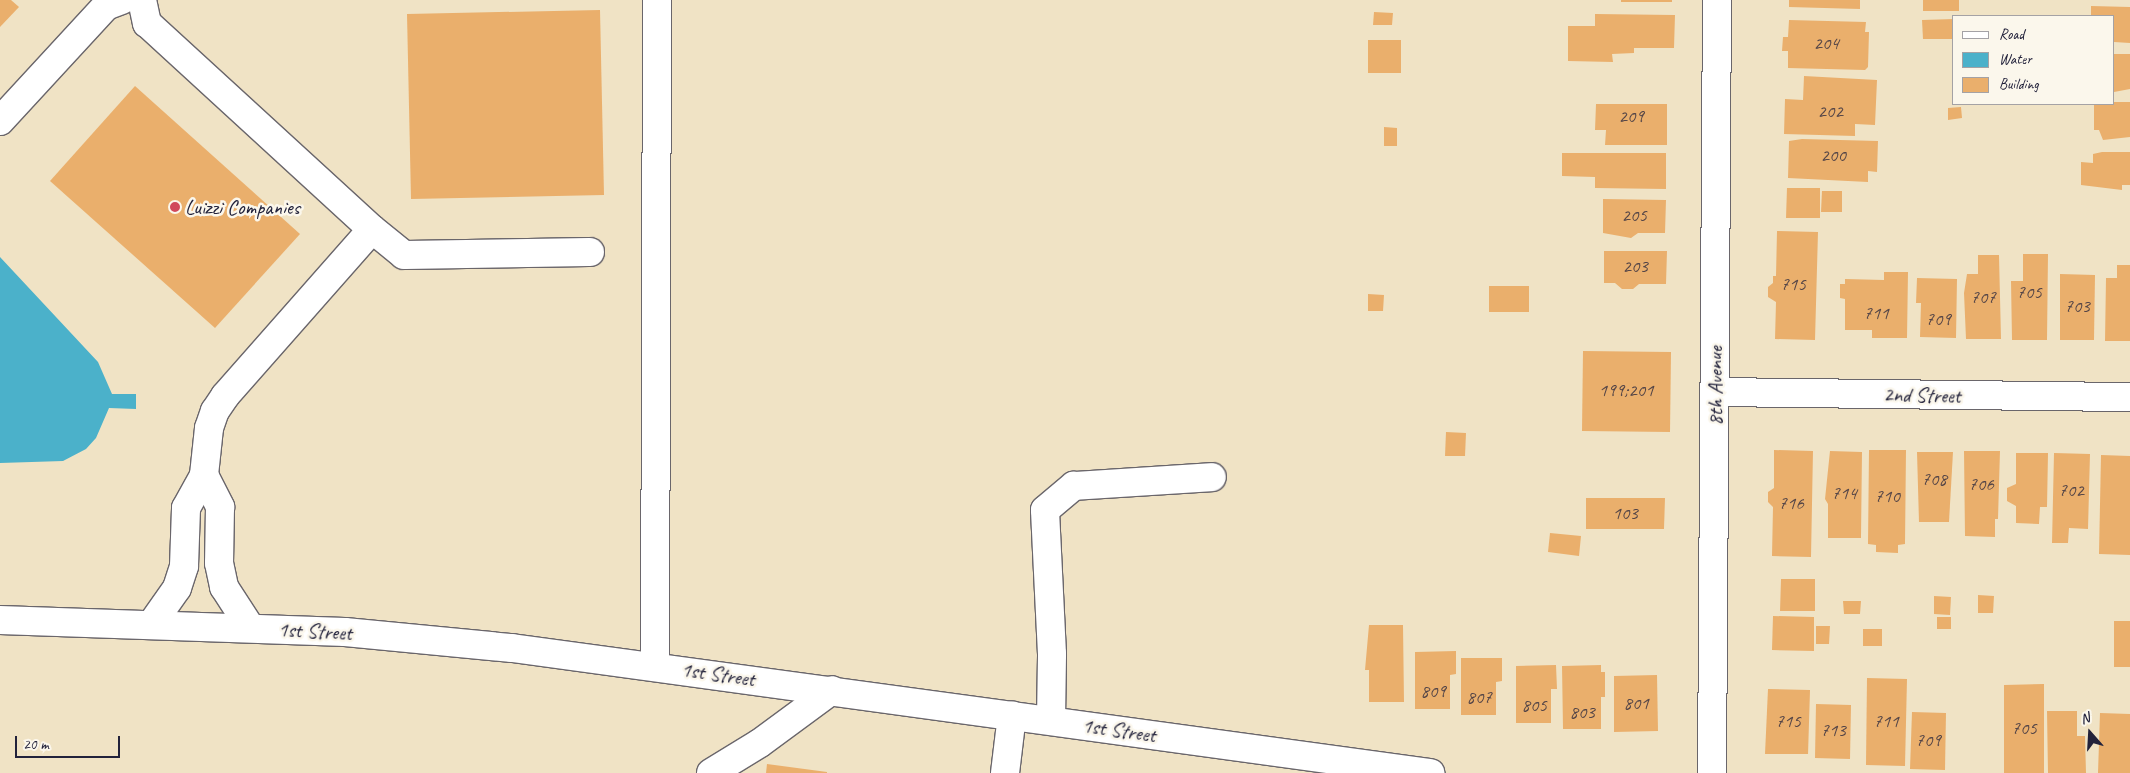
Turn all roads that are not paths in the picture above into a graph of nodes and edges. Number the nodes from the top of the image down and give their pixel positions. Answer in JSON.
{"nodes":[{"id":1,"x":122,"y":0,"type":"edge"},
{"id":2,"x":142,"y":0,"type":"edge"},
{"id":3,"x":657,"y":0,"type":"edge"},
{"id":4,"x":1717,"y":0,"type":"edge"},
{"id":5,"x":0,"y":121,"type":"edge"},
{"id":6,"x":372,"y":229,"type":"junction"},
{"id":7,"x":590,"y":252,"type":"dead end"},
{"id":8,"x":1715,"y":392,"type":"junction"},
{"id":9,"x":2130,"y":397,"type":"edge"},
{"id":10,"x":204,"y":475,"type":"junction"},
{"id":11,"x":1212,"y":477,"type":"dead end"},
{"id":12,"x":0,"y":620,"type":"edge"},
{"id":13,"x":151,"y":624,"type":"junction"},
{"id":14,"x":250,"y":628,"type":"junction"},
{"id":15,"x":655,"y":665,"type":"junction"},
{"id":16,"x":832,"y":690,"type":"junction"},
{"id":17,"x":1012,"y":715,"type":"junction"},
{"id":18,"x":1051,"y":720,"type":"junction"},
{"id":19,"x":1396,"y":771,"type":"edge"},
{"id":20,"x":711,"y":773,"type":"edge"},
{"id":21,"x":1005,"y":773,"type":"edge"},
{"id":22,"x":1431,"y":773,"type":"edge"},
{"id":23,"x":1712,"y":773,"type":"edge"}],
"edges":[{"from":1,"to":5,"type":"street"},
{"from":2,"to":6,"type":"street"},
{"from":3,"to":15,"type":"street"},
{"from":4,"to":8,"type":"street","name":"8th Avenue"},
{"from":6,"to":7,"type":"street"},
{"from":6,"to":10,"type":"street"},
{"from":8,"to":9,"type":"street","name":"2nd Street"},
{"from":8,"to":23,"type":"street","name":"8th Avenue"},
{"from":10,"to":13,"type":"street"},
{"from":10,"to":14,"type":"street"},
{"from":11,"to":18,"type":"street"},
{"from":12,"to":13,"type":"street","name":"1st Street"},
{"from":13,"to":14,"type":"street","name":"1st Street"},
{"from":14,"to":15,"type":"street","name":"1st Street"},
{"from":15,"to":16,"type":"street","name":"1st Street"},
{"from":16,"to":17,"type":"street","name":"1st Street"},
{"from":16,"to":20,"type":"street"},
{"from":17,"to":18,"type":"street","name":"1st Street"},
{"from":17,"to":21,"type":"street"},
{"from":18,"to":19,"type":"street","name":"1st Street"},
{"from":19,"to":22,"type":"street","name":"1st Street"}]}
